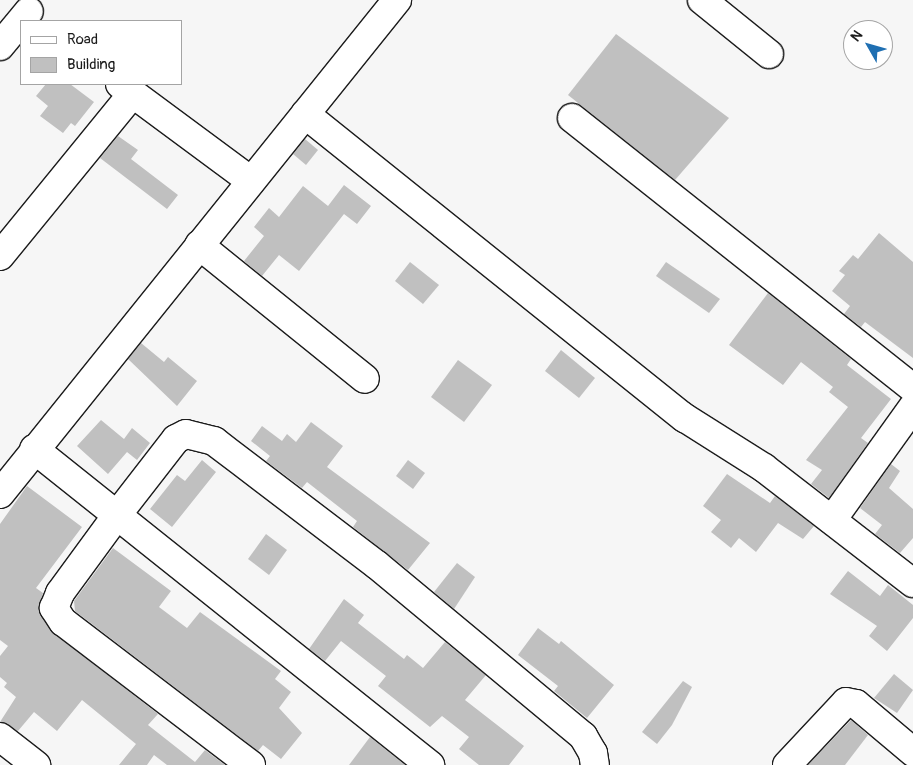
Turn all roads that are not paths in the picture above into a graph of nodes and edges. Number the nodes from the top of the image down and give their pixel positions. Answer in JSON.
{"nodes":[{"id":1,"x":397,"y":0,"type":"edge"},
{"id":2,"x":702,"y":0,"type":"edge"},
{"id":3,"x":20,"y":21,"type":"edge"},
{"id":4,"x":0,"y":46,"type":"edge"},
{"id":5,"x":769,"y":54,"type":"dead end"},
{"id":6,"x":126,"y":89,"type":"edge"},
{"id":7,"x":305,"y":114,"type":"junction"},
{"id":8,"x":572,"y":118,"type":"dead end"},
{"id":9,"x":251,"y":182,"type":"junction"},
{"id":10,"x":199,"y":245,"type":"junction"},
{"id":11,"x":0,"y":256,"type":"edge"},
{"id":12,"x":365,"y":379,"type":"dead end"},
{"id":13,"x":913,"y":388,"type":"edge"},
{"id":14,"x":913,"y":407,"type":"edge"},
{"id":15,"x":34,"y":449,"type":"junction"},
{"id":16,"x":0,"y":494,"type":"edge"},
{"id":17,"x":117,"y":515,"type":"junction"},
{"id":18,"x":832,"y":520,"type":"junction"},
{"id":19,"x":913,"y":583,"type":"edge"},
{"id":20,"x":0,"y":737,"type":"edge"},
{"id":21,"x":913,"y":752,"type":"edge"},
{"id":22,"x":36,"y":765,"type":"edge"},
{"id":23,"x":251,"y":765,"type":"edge"},
{"id":24,"x":430,"y":765,"type":"edge"},
{"id":25,"x":594,"y":765,"type":"edge"},
{"id":26,"x":787,"y":765,"type":"edge"}],
"edges":[{"from":1,"to":7,"type":"street"},
{"from":2,"to":5,"type":"street"},
{"from":3,"to":4,"type":"street"},
{"from":6,"to":9,"type":"street"},
{"from":6,"to":11,"type":"street"},
{"from":7,"to":9,"type":"street"},
{"from":7,"to":18,"type":"street"},
{"from":8,"to":13,"type":"street"},
{"from":9,"to":10,"type":"street"},
{"from":10,"to":12,"type":"street"},
{"from":10,"to":15,"type":"street"},
{"from":14,"to":18,"type":"street"},
{"from":15,"to":16,"type":"street"},
{"from":15,"to":17,"type":"street"},
{"from":17,"to":23,"type":"street"},
{"from":17,"to":24,"type":"street"},
{"from":17,"to":25,"type":"street"},
{"from":18,"to":19,"type":"street"},
{"from":20,"to":22,"type":"street"},
{"from":21,"to":26,"type":"street"}]}
